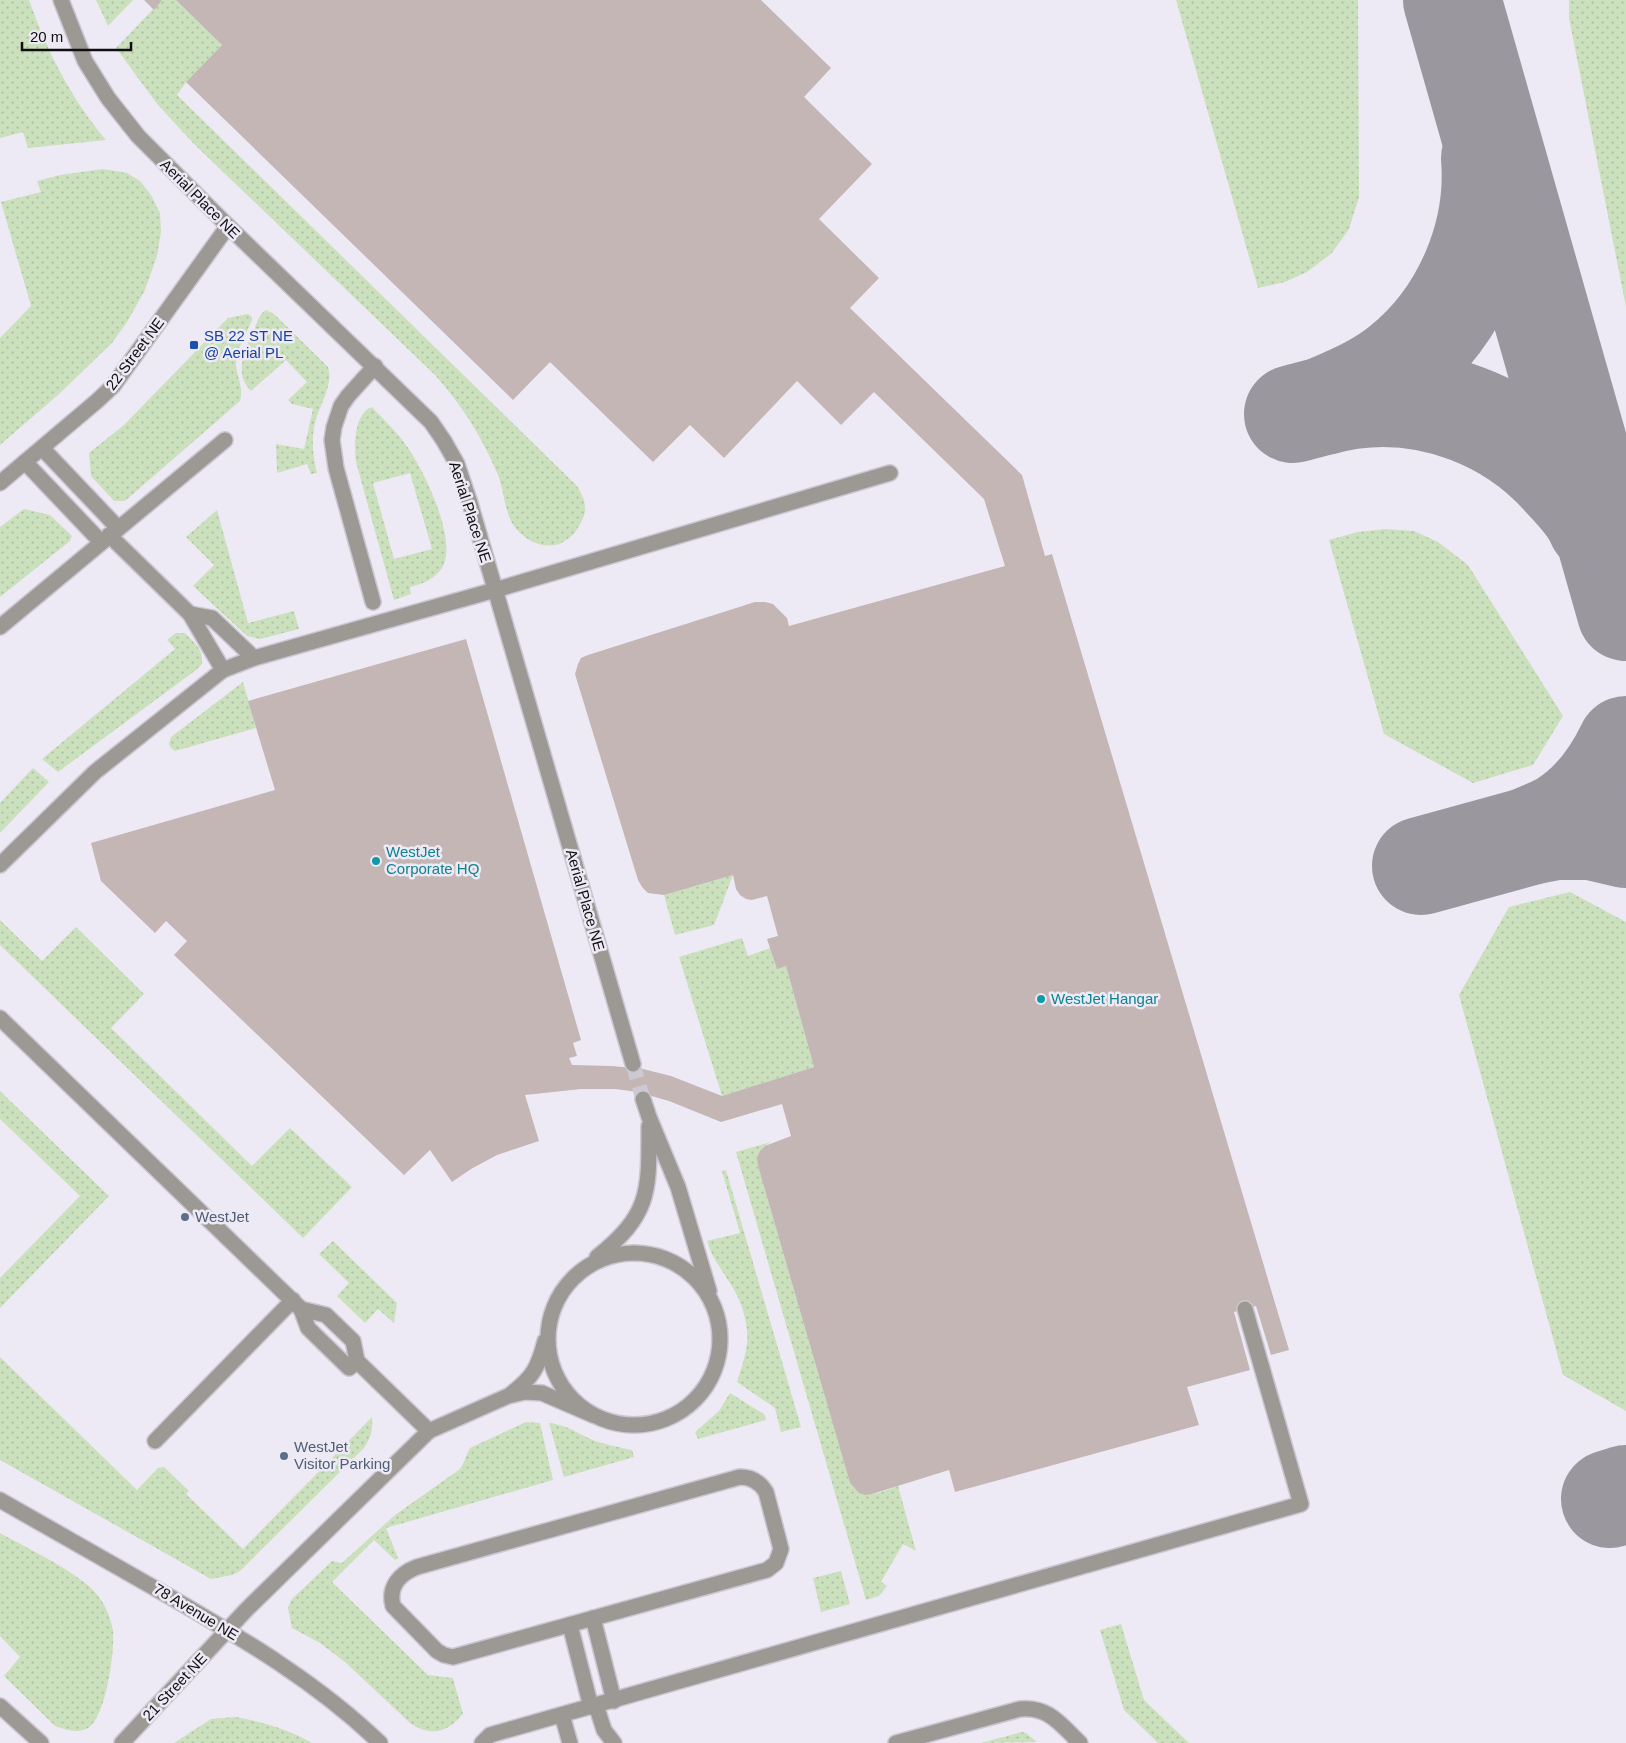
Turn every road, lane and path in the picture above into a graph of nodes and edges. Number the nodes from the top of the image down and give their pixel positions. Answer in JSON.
{"nodes":[{"id":1,"x":61,"y":0,"type":"edge"},
{"id":2,"x":228,"y":226,"type":"junction"},
{"id":3,"x":375,"y":366,"type":"junction"},
{"id":4,"x":225,"y":440,"type":"dead end"},
{"id":5,"x":42,"y":448,"type":"junction"},
{"id":6,"x":25,"y":462,"type":"junction"},
{"id":7,"x":890,"y":473,"type":"dead end"},
{"id":8,"x":0,"y":483,"type":"edge"},
{"id":9,"x":110,"y":535,"type":"junction"},
{"id":10,"x":495,"y":590,"type":"junction"},
{"id":11,"x":373,"y":602,"type":"dead end"},
{"id":12,"x":190,"y":614,"type":"junction"},
{"id":13,"x":0,"y":626,"type":"edge"},
{"id":14,"x":254,"y":658,"type":"junction"},
{"id":15,"x":223,"y":670,"type":"junction"},
{"id":16,"x":0,"y":865,"type":"edge"},
{"id":17,"x":0,"y":1018,"type":"edge"},
{"id":18,"x":633,"y":1064,"type":"tunnel mouth"},
{"id":19,"x":643,"y":1099,"type":"tunnel mouth"},
{"id":20,"x":648,"y":1117,"type":"junction"},
{"id":21,"x":584,"y":1268,"type":"junction"},
{"id":22,"x":297,"y":1304,"type":"junction"},
{"id":23,"x":714,"y":1307,"type":"junction"},
{"id":24,"x":1245,"y":1309,"type":"dead end"},
{"id":25,"x":548,"y":1330,"type":"junction"},
{"id":26,"x":353,"y":1364,"type":"junction"},
{"id":27,"x":508,"y":1396,"type":"junction"},
{"id":28,"x":593,"y":1415,"type":"junction"},
{"id":29,"x":429,"y":1431,"type":"junction"},
{"id":30,"x":156,"y":1441,"type":"dead end"},
{"id":31,"x":0,"y":1500,"type":"edge"},
{"id":32,"x":593,"y":1618,"type":"junction"},
{"id":33,"x":570,"y":1625,"type":"junction"},
{"id":34,"x":228,"y":1630,"type":"junction"},
{"id":35,"x":614,"y":1701,"type":"junction"},
{"id":36,"x":0,"y":1706,"type":"edge"},
{"id":37,"x":594,"y":1706,"type":"junction"},
{"id":38,"x":562,"y":1715,"type":"junction"},
{"id":39,"x":41,"y":1743,"type":"edge"},
{"id":40,"x":122,"y":1743,"type":"edge"},
{"id":41,"x":380,"y":1743,"type":"edge"},
{"id":42,"x":482,"y":1743,"type":"edge"},
{"id":43,"x":570,"y":1743,"type":"edge"},
{"id":44,"x":614,"y":1743,"type":"edge"},
{"id":45,"x":896,"y":1743,"type":"edge"},
{"id":46,"x":1080,"y":1743,"type":"edge"}],
"edges":[{"from":1,"to":2,"type":"street","name":"Aerial Place NE"},
{"from":2,"to":3,"type":"street","name":"Aerial Place NE"},
{"from":2,"to":5,"type":"street","name":"22 Street NE"},
{"from":3,"to":10,"type":"street","name":"Aerial Place NE"},
{"from":3,"to":11,"type":"street"},
{"from":4,"to":9,"type":"street"},
{"from":5,"to":6,"type":"street","name":"22 Street NE"},
{"from":5,"to":9,"type":"street"},
{"from":6,"to":8,"type":"street","name":"22 Street NE"},
{"from":6,"to":9,"type":"street"},
{"from":7,"to":10,"type":"street"},
{"from":9,"to":12,"type":"street"},
{"from":9,"to":13,"type":"street"},
{"from":10,"to":14,"type":"street"},
{"from":10,"to":18,"type":"street","name":"Aerial Place NE"},
{"from":12,"to":14,"type":"street"},
{"from":12,"to":15,"type":"street"},
{"from":14,"to":15,"type":"street"},
{"from":15,"to":16,"type":"street"},
{"from":17,"to":22,"type":"street"},
{"from":19,"to":20,"type":"street"},
{"from":20,"to":21,"type":"street"},
{"from":20,"to":23,"type":"street"},
{"from":21,"to":23,"type":"street"},
{"from":21,"to":25,"type":"street"},
{"from":22,"to":26,"type":"street"},
{"from":22,"to":26,"type":"street"},
{"from":22,"to":30,"type":"street"},
{"from":23,"to":28,"type":"street"},
{"from":24,"to":35,"type":"street"},
{"from":25,"to":27,"type":"street"},
{"from":25,"to":28,"type":"street"},
{"from":26,"to":29,"type":"street"},
{"from":27,"to":28,"type":"street"},
{"from":27,"to":29,"type":"street"},
{"from":29,"to":34,"type":"street","name":"21 Street NE"},
{"from":31,"to":34,"type":"street","name":"78 Avenue NE"},
{"from":32,"to":33,"type":"street"},
{"from":32,"to":33,"type":"street"},
{"from":32,"to":35,"type":"street"},
{"from":33,"to":37,"type":"street"},
{"from":34,"to":40,"type":"street","name":"21 Street NE"},
{"from":34,"to":41,"type":"street","name":"78 Avenue NE"},
{"from":35,"to":37,"type":"street"},
{"from":36,"to":39,"type":"street"},
{"from":37,"to":38,"type":"street"},
{"from":37,"to":44,"type":"street"},
{"from":38,"to":42,"type":"street"},
{"from":38,"to":43,"type":"street"},
{"from":45,"to":46,"type":"street"}]}
